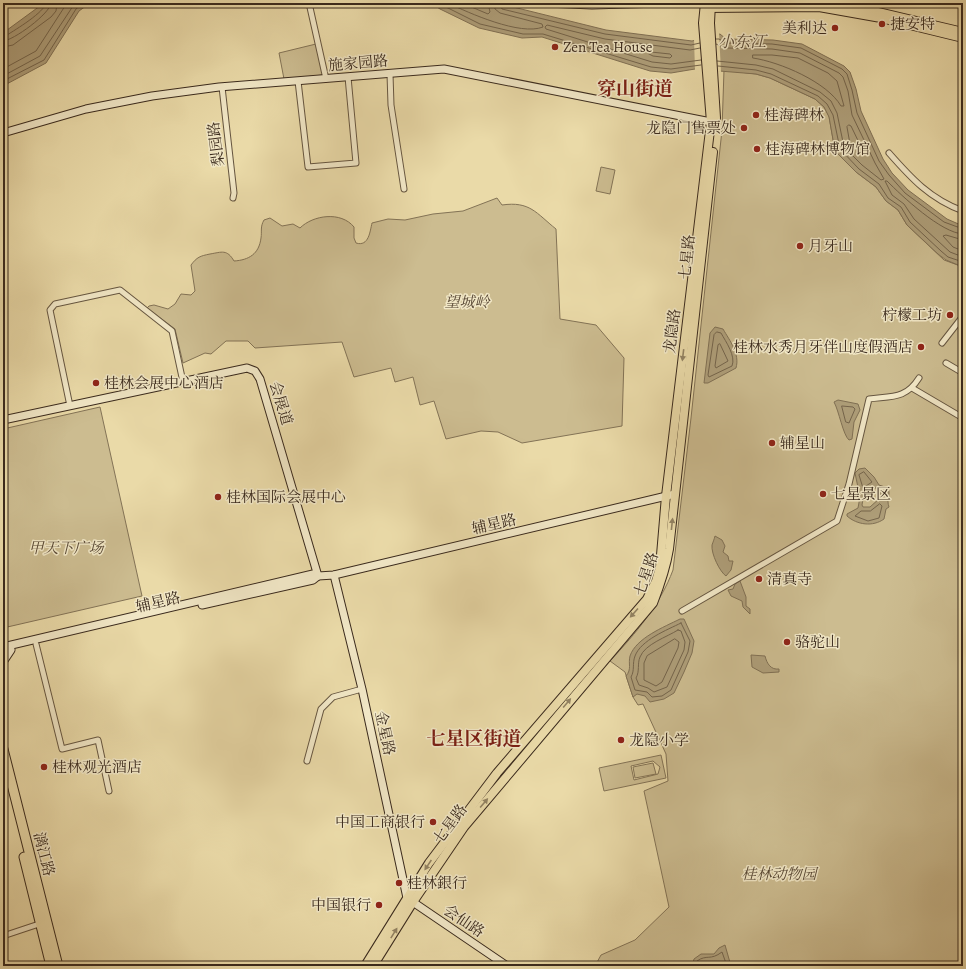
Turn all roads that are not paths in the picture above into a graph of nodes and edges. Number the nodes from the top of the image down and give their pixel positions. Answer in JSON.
{"nodes":[{"id":1,"x":309,"y":3,"type":"edge"},
{"id":2,"x":548,"y":3,"type":"edge"},
{"id":3,"x":661,"y":3,"type":"edge"},
{"id":4,"x":844,"y":3,"type":"edge"},
{"id":5,"x":708,"y":6,"type":"edge"},
{"id":6,"x":963,"y":32,"type":"edge"},
{"id":7,"x":963,"y":38,"type":"edge"},
{"id":8,"x":390,"y":74,"type":"junction"},
{"id":9,"x":348,"y":77,"type":"junction"},
{"id":10,"x":326,"y":79,"type":"junction"},
{"id":11,"x":298,"y":81,"type":"junction"},
{"id":12,"x":222,"y":87,"type":"junction"},
{"id":13,"x":713,"y":123,"type":"junction"},
{"id":14,"x":3,"y":133,"type":"edge"},
{"id":15,"x":888,"y":153,"type":"dead end"},
{"id":16,"x":404,"y":189,"type":"dead end"},
{"id":17,"x":232,"y":198,"type":"dead end"},
{"id":18,"x":963,"y":211,"type":"edge"},
{"id":19,"x":963,"y":316,"type":"edge"},
{"id":20,"x":942,"y":342,"type":"dead end"},
{"id":21,"x":946,"y":363,"type":"dead end"},
{"id":22,"x":963,"y":373,"type":"edge"},
{"id":23,"x":919,"y":378,"type":"dead end"},
{"id":24,"x":183,"y":382,"type":"junction"},
{"id":25,"x":912,"y":388,"type":"junction"},
{"id":26,"x":70,"y":406,"type":"junction"},
{"id":27,"x":963,"y":418,"type":"edge"},
{"id":28,"x":3,"y":420,"type":"edge"},
{"id":29,"x":675,"y":494,"type":"junction"},
{"id":30,"x":666,"y":496,"type":"junction"},
{"id":31,"x":334,"y":575,"type":"junction"},
{"id":32,"x":318,"y":576,"type":"junction"},
{"id":33,"x":656,"y":581,"type":"joint"},
{"id":34,"x":682,"y":611,"type":"dead end"},
{"id":35,"x":3,"y":642,"type":"edge"},
{"id":36,"x":36,"y":644,"type":"junction"},
{"id":37,"x":8,"y":648,"type":"edge"},
{"id":38,"x":3,"y":652,"type":"edge"},
{"id":39,"x":3,"y":662,"type":"edge"},
{"id":40,"x":362,"y":689,"type":"junction"},
{"id":41,"x":3,"y":749,"type":"edge"},
{"id":42,"x":307,"y":761,"type":"dead end"},
{"id":43,"x":3,"y":772,"type":"edge"},
{"id":44,"x":109,"y":791,"type":"dead end"},
{"id":45,"x":410,"y":900,"type":"junction"},
{"id":46,"x":36,"y":925,"type":"dead end"},
{"id":47,"x":3,"y":936,"type":"edge"},
{"id":48,"x":51,"y":966,"type":"edge"},
{"id":49,"x":58,"y":966,"type":"edge"},
{"id":50,"x":364,"y":966,"type":"edge"},
{"id":51,"x":373,"y":966,"type":"edge"},
{"id":52,"x":507,"y":966,"type":"edge"}],
"edges":[{"from":1,"to":10,"type":"street"},
{"from":2,"to":3,"type":"street"},
{"from":4,"to":6,"type":"main road"},
{"from":5,"to":7,"type":"main road"},
{"from":5,"to":13,"type":"main road","name":"龙隐路"},
{"from":8,"to":9,"type":"street","name":"施家园路"},
{"from":8,"to":13,"type":"street","name":"施家园路"},
{"from":8,"to":16,"type":"street"},
{"from":9,"to":10,"type":"street","name":"施家园路"},
{"from":9,"to":11,"type":"street"},
{"from":10,"to":11,"type":"street","name":"施家园路"},
{"from":11,"to":12,"type":"street","name":"施家园路"},
{"from":12,"to":14,"type":"street","name":"施家园路"},
{"from":12,"to":17,"type":"street","name":"梨园路"},
{"from":13,"to":29,"type":"main road","name":"七星路"},
{"from":13,"to":30,"type":"main road","name":"龙隐路","one_way":true},
{"from":15,"to":18,"type":"street"},
{"from":19,"to":20,"type":"street"},
{"from":21,"to":22,"type":"street"},
{"from":23,"to":25,"type":"street"},
{"from":24,"to":26,"type":"street","name":"会展道"},
{"from":24,"to":26,"type":"street"},
{"from":24,"to":32,"type":"street","name":"会展道"},
{"from":25,"to":27,"type":"street"},
{"from":25,"to":34,"type":"street"},
{"from":26,"to":28,"type":"street","name":"会展道"},
{"from":29,"to":30,"type":"street","name":"辅星路"},
{"from":45,"to":29,"type":"main road","name":"七星路","one_way":true},
{"from":30,"to":31,"type":"street","name":"辅星路"},
{"from":30,"to":33,"type":"main road","name":"龙隐路"},
{"from":31,"to":32,"type":"street","name":"辅星路"},
{"from":31,"to":40,"type":"street","name":"金星路"},
{"from":32,"to":36,"type":"street","name":"辅星路"},
{"from":32,"to":37,"type":"street","name":"辅星路"},
{"from":33,"to":45,"type":"main road","name":"七星路","one_way":true},
{"from":35,"to":37,"type":"street"},
{"from":36,"to":37,"type":"street","name":"辅星路"},
{"from":36,"to":44,"type":"street"},
{"from":37,"to":38,"type":"street","name":"辅星路"},
{"from":37,"to":39,"type":"street"},
{"from":40,"to":42,"type":"street"},
{"from":40,"to":45,"type":"street","name":"金星路"},
{"from":41,"to":49,"type":"highway","name":"漓江路"},
{"from":43,"to":48,"type":"highway","name":"漓江路"},
{"from":45,"to":50,"type":"main road","name":"七星路"},
{"from":51,"to":45,"type":"main road","name":"七星路","one_way":true},
{"from":45,"to":52,"type":"street","name":"会仙路"},
{"from":46,"to":47,"type":"street"}]}
